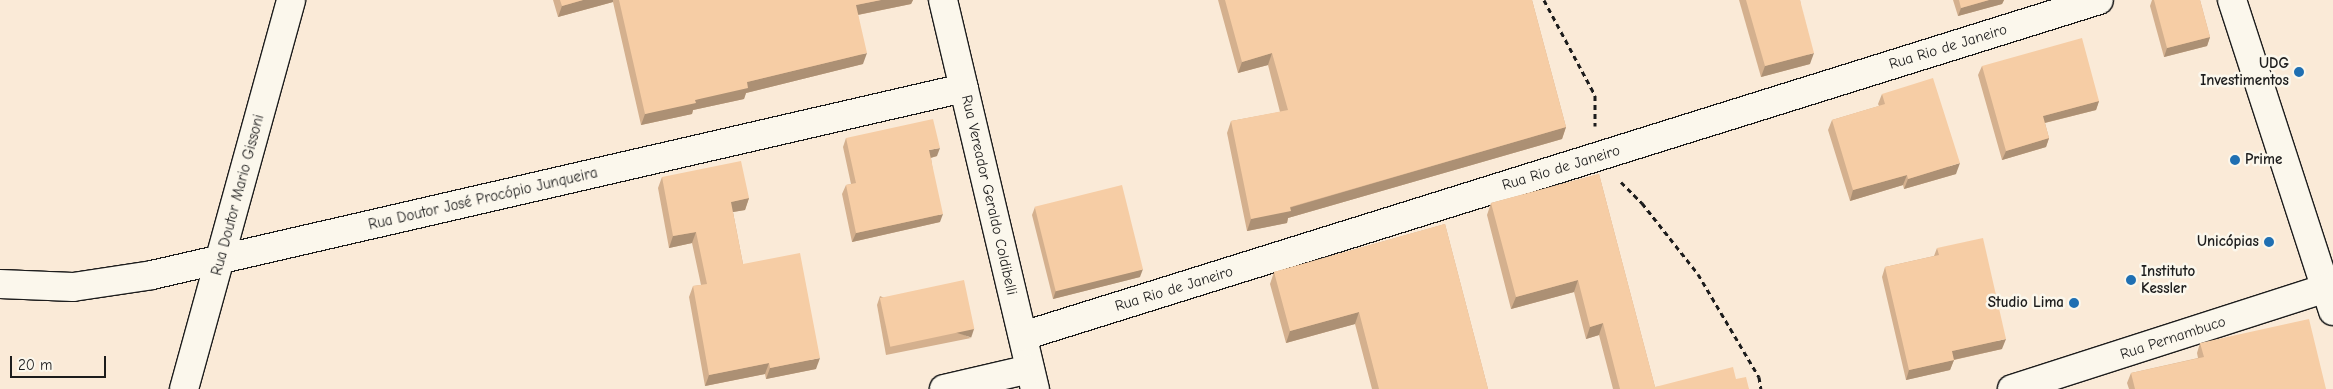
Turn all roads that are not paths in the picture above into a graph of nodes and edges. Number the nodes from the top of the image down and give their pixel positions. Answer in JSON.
{"nodes":[{"id":1,"x":291,"y":0,"type":"edge"},
{"id":2,"x":943,"y":0,"type":"edge"},
{"id":3,"x":2099,"y":0,"type":"edge"},
{"id":4,"x":2232,"y":0,"type":"edge"},
{"id":5,"x":964,"y":88,"type":"junction"},
{"id":6,"x":220,"y":260,"type":"junction"},
{"id":7,"x":0,"y":284,"type":"edge"},
{"id":8,"x":2331,"y":296,"type":"edge"},
{"id":9,"x":1023,"y":336,"type":"junction"},
{"id":10,"x":1033,"y":379,"type":"edge"},
{"id":11,"x":184,"y":389,"type":"edge"},
{"id":12,"x":944,"y":389,"type":"edge"},
{"id":13,"x":2012,"y":389,"type":"edge"}],
"edges":[{"from":1,"to":6,"type":"street","name":"Rua Doutor Mario Gissoni"},
{"from":2,"to":5,"type":"street","name":"Rua Vereador Geraldo Coldibelli"},
{"from":3,"to":9,"type":"street","name":"Rua Rio de Janeiro"},
{"from":4,"to":8,"type":"street"},
{"from":5,"to":6,"type":"street","name":"Rua Doutor José Procópio Junqueira"},
{"from":5,"to":9,"type":"street","name":"Rua Vereador Geraldo Coldibelli"},
{"from":6,"to":7,"type":"street","name":"Rua Doutor José Procópio Junqueira"},
{"from":6,"to":11,"type":"street","name":"Rua Doutor Mario Gissoni"},
{"from":8,"to":13,"type":"street","name":"Rua Pernambuco"},
{"from":9,"to":10,"type":"street","name":"Rua Vereador Geraldo Coldibelli"},
{"from":10,"to":12,"type":"street"}]}
